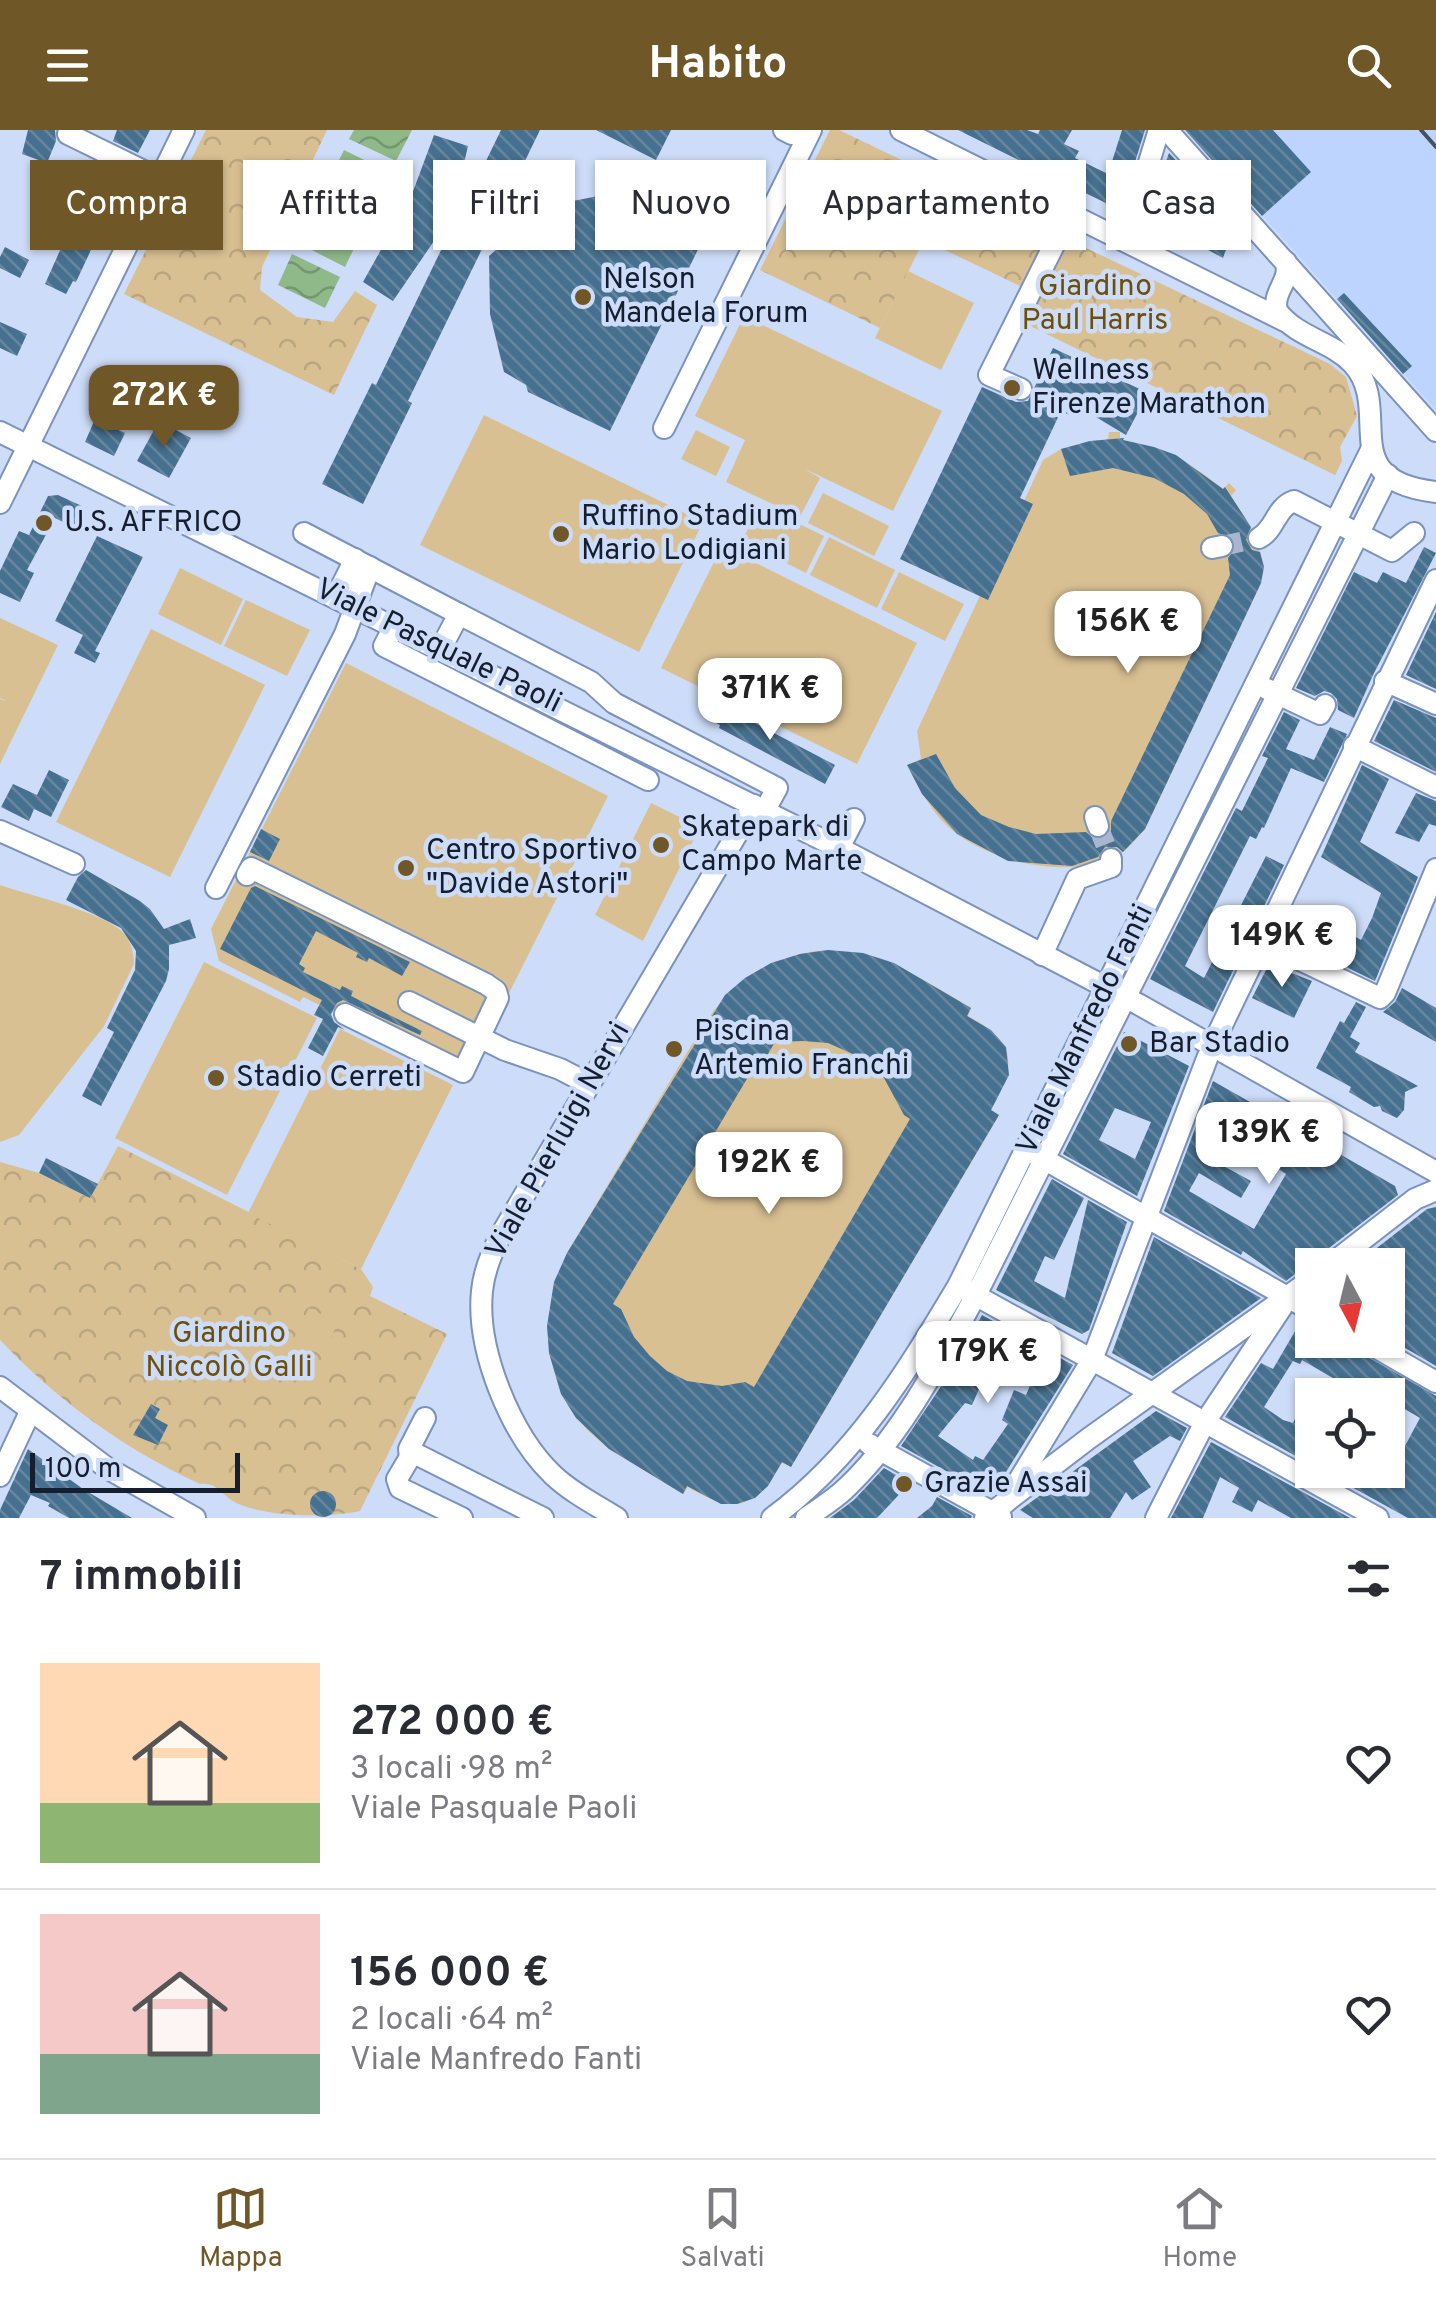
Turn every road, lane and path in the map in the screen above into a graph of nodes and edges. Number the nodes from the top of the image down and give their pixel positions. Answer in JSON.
{"nodes":[{"id":1,"x":184,"y":130,"type":"edge"},
{"id":2,"x":901,"y":130,"type":"edge"},
{"id":3,"x":1160,"y":130,"type":"edge"},
{"id":4,"x":1167,"y":130,"type":"edge"},
{"id":5,"x":796,"y":131,"type":"edge"},
{"id":6,"x":68,"y":134,"type":"dead end"},
{"id":7,"x":121,"y":160,"type":"edge"},
{"id":8,"x":169,"y":160,"type":"edge"},
{"id":9,"x":961,"y":160,"type":"edge"},
{"id":10,"x":1150,"y":160,"type":"edge"},
{"id":11,"x":125,"y":250,"type":"edge"},
{"id":12,"x":1052,"y":250,"type":"edge"},
{"id":13,"x":1145,"y":250,"type":"edge"},
{"id":14,"x":1286,"y":262,"type":"junction"},
{"id":15,"x":1310,"y":288,"type":"junction"},
{"id":16,"x":1279,"y":292,"type":"junction"},
{"id":17,"x":1253,"y":304,"type":"junction"},
{"id":18,"x":1285,"y":321,"type":"junction"},
{"id":19,"x":1021,"y":389,"type":"dead end"},
{"id":20,"x":664,"y":428,"type":"dead end"},
{"id":21,"x":1436,"y":431,"type":"edge"},
{"id":22,"x":0,"y":432,"type":"edge"},
{"id":23,"x":28,"y":446,"type":"junction"},
{"id":24,"x":1371,"y":450,"type":"junction"},
{"id":25,"x":1388,"y":475,"type":"junction"},
{"id":26,"x":1436,"y":492,"type":"edge"},
{"id":27,"x":0,"y":503,"type":"edge"},
{"id":28,"x":1336,"y":523,"type":"junction"},
{"id":29,"x":304,"y":534,"type":"dead end"},
{"id":30,"x":1356,"y":534,"type":"junction"},
{"id":31,"x":1414,"y":534,"type":"dead end"},
{"id":32,"x":1259,"y":538,"type":"tunnel mouth"},
{"id":33,"x":362,"y":563,"type":"junction"},
{"id":34,"x":1436,"y":580,"type":"edge"},
{"id":35,"x":336,"y":596,"type":"junction"},
{"id":36,"x":356,"y":606,"type":"junction"},
{"id":37,"x":459,"y":614,"type":"junction"},
{"id":38,"x":395,"y":626,"type":"junction"},
{"id":39,"x":441,"y":648,"type":"junction"},
{"id":40,"x":1385,"y":681,"type":"junction"},
{"id":41,"x":1266,"y":688,"type":"junction"},
{"id":42,"x":603,"y":693,"type":"junction"},
{"id":43,"x":1436,"y":704,"type":"edge"},
{"id":44,"x":588,"y":722,"type":"junction"},
{"id":45,"x":1310,"y":734,"type":"dead end"},
{"id":46,"x":1354,"y":746,"type":"junction"},
{"id":47,"x":718,"y":757,"type":"junction"},
{"id":48,"x":648,"y":780,"type":"dead end"},
{"id":49,"x":707,"y":780,"type":"junction"},
{"id":50,"x":1436,"y":787,"type":"edge"},
{"id":51,"x":759,"y":807,"type":"junction"},
{"id":52,"x":854,"y":819,"type":"dead end"},
{"id":53,"x":0,"y":831,"type":"edge"},
{"id":54,"x":842,"y":849,"type":"junction"},
{"id":55,"x":1111,"y":859,"type":"dead end"},
{"id":56,"x":74,"y":864,"type":"dead end"},
{"id":57,"x":1436,"y":869,"type":"edge"},
{"id":58,"x":247,"y":875,"type":"dead end"},
{"id":59,"x":216,"y":888,"type":"dead end"},
{"id":60,"x":1262,"y":942,"type":"junction"},
{"id":61,"x":1042,"y":955,"type":"junction"},
{"id":62,"x":1115,"y":992,"type":"junction"},
{"id":63,"x":409,"y":1002,"type":"dead end"},
{"id":64,"x":345,"y":1014,"type":"dead end"},
{"id":65,"x":480,"y":1038,"type":"junction"},
{"id":66,"x":1210,"y":1051,"type":"junction"},
{"id":67,"x":589,"y":1084,"type":"junction"},
{"id":68,"x":1036,"y":1155,"type":"junction"},
{"id":69,"x":1436,"y":1172,"type":"edge"},
{"id":70,"x":1436,"y":1188,"type":"edge"},
{"id":71,"x":1145,"y":1216,"type":"junction"},
{"id":72,"x":1352,"y":1248,"type":"edge"},
{"id":73,"x":967,"y":1290,"type":"junction"},
{"id":74,"x":1295,"y":1291,"type":"edge"},
{"id":75,"x":1288,"y":1297,"type":"junction"},
{"id":76,"x":1295,"y":1301,"type":"edge"},
{"id":77,"x":1394,"y":1358,"type":"edge"},
{"id":78,"x":1092,"y":1360,"type":"junction"},
{"id":79,"x":1436,"y":1382,"type":"edge"},
{"id":80,"x":0,"y":1387,"type":"edge"},
{"id":81,"x":1153,"y":1394,"type":"junction"},
{"id":82,"x":30,"y":1412,"type":"junction"},
{"id":83,"x":425,"y":1418,"type":"dead end"},
{"id":84,"x":1205,"y":1422,"type":"junction"},
{"id":85,"x":859,"y":1437,"type":"junction"},
{"id":86,"x":878,"y":1450,"type":"junction"},
{"id":87,"x":410,"y":1457,"type":"junction"},
{"id":88,"x":0,"y":1476,"type":"edge"},
{"id":89,"x":997,"y":1513,"type":"edge"},
{"id":90,"x":187,"y":1516,"type":"edge"},
{"id":91,"x":778,"y":1516,"type":"edge"},
{"id":92,"x":462,"y":1518,"type":"edge"},
{"id":93,"x":543,"y":1518,"type":"edge"},
{"id":94,"x":618,"y":1518,"type":"edge"},
{"id":95,"x":806,"y":1518,"type":"edge"},
{"id":96,"x":1156,"y":1518,"type":"edge"},
{"id":97,"x":1378,"y":1518,"type":"edge"}],
"edges":[{"from":1,"to":8,"type":"street"},
{"from":2,"to":9,"type":"street"},
{"from":3,"to":10,"type":"street"},
{"from":4,"to":14,"type":"street"},
{"from":5,"to":20,"type":"street"},
{"from":6,"to":7,"type":"street"},
{"from":11,"to":23,"type":"street"},
{"from":12,"to":19,"type":"street"},
{"from":13,"to":17,"type":"street"},
{"from":14,"to":15,"type":"street"},
{"from":14,"to":16,"type":"street"},
{"from":15,"to":16,"type":"street"},
{"from":15,"to":21,"type":"street"},
{"from":16,"to":17,"type":"street"},
{"from":16,"to":18,"type":"street"},
{"from":17,"to":18,"type":"street"},
{"from":18,"to":24,"type":"street"},
{"from":22,"to":23,"type":"street","name":"Viale Pasquale Paoli"},
{"from":23,"to":27,"type":"street"},
{"from":23,"to":35,"type":"street","name":"Viale Pasquale Paoli"},
{"from":24,"to":25,"type":"street"},
{"from":24,"to":28,"type":"street","name":"Viale Manfredo Fanti"},
{"from":25,"to":26,"type":"street"},
{"from":25,"to":30,"type":"street"},
{"from":28,"to":30,"type":"street"},
{"from":28,"to":32,"type":"street"},
{"from":28,"to":41,"type":"street","name":"Viale Manfredo Fanti"},
{"from":29,"to":33,"type":"street"},
{"from":30,"to":31,"type":"street"},
{"from":30,"to":41,"type":"street"},
{"from":33,"to":35,"type":"street"},
{"from":33,"to":36,"type":"street"},
{"from":33,"to":37,"type":"street"},
{"from":34,"to":40,"type":"street"},
{"from":35,"to":36,"type":"street","name":"Viale Pasquale Paoli"},
{"from":36,"to":38,"type":"street","name":"Viale Pasquale Paoli"},
{"from":36,"to":59,"type":"street"},
{"from":37,"to":39,"type":"street"},
{"from":37,"to":42,"type":"street"},
{"from":38,"to":39,"type":"street","name":"Viale Pasquale Paoli"},
{"from":38,"to":48,"type":"street"},
{"from":39,"to":44,"type":"street","name":"Viale Pasquale Paoli"},
{"from":40,"to":43,"type":"street"},
{"from":40,"to":46,"type":"street"},
{"from":41,"to":45,"type":"street"},
{"from":41,"to":62,"type":"street","name":"Viale Manfredo Fanti"},
{"from":42,"to":44,"type":"street"},
{"from":42,"to":44,"type":"street"},
{"from":42,"to":44,"type":"street"},
{"from":42,"to":47,"type":"street"},
{"from":44,"to":49,"type":"street","name":"Viale Pasquale Paoli"},
{"from":46,"to":50,"type":"street"},
{"from":46,"to":60,"type":"street"},
{"from":47,"to":49,"type":"street"},
{"from":47,"to":51,"type":"street"},
{"from":49,"to":51,"type":"street","name":"Viale Pasquale Paoli"},
{"from":51,"to":54,"type":"street","name":"Viale Pasquale Paoli"},
{"from":51,"to":67,"type":"street","name":"Viale Pierluigi Nervi"},
{"from":52,"to":54,"type":"street"},
{"from":53,"to":56,"type":"street"},
{"from":54,"to":61,"type":"street","name":"Viale Pasquale Paoli"},
{"from":55,"to":61,"type":"street"},
{"from":57,"to":60,"type":"street"},
{"from":58,"to":65,"type":"street"},
{"from":60,"to":66,"type":"street"},
{"from":61,"to":62,"type":"street","name":"Viale Pasquale Paoli"},
{"from":62,"to":66,"type":"street","name":"Viale Pasquale Paoli"},
{"from":62,"to":68,"type":"street","name":"Viale Manfredo Fanti"},
{"from":63,"to":65,"type":"street"},
{"from":64,"to":65,"type":"street"},
{"from":65,"to":67,"type":"street"},
{"from":66,"to":69,"type":"street"},
{"from":66,"to":70,"type":"street"},
{"from":66,"to":71,"type":"street"},
{"from":67,"to":94,"type":"street","name":"Viale Pierluigi Nervi"},
{"from":68,"to":71,"type":"street"},
{"from":68,"to":73,"type":"street","name":"Viale Manfredo Fanti"},
{"from":70,"to":72,"type":"street"},
{"from":71,"to":75,"type":"street"},
{"from":71,"to":78,"type":"street"},
{"from":73,"to":78,"type":"street"},
{"from":73,"to":85,"type":"street","name":"Viale Manfredo Fanti"},
{"from":73,"to":86,"type":"street"},
{"from":74,"to":75,"type":"street"},
{"from":75,"to":76,"type":"street"},
{"from":75,"to":81,"type":"street"},
{"from":75,"to":84,"type":"street"},
{"from":77,"to":79,"type":"street"},
{"from":78,"to":81,"type":"street"},
{"from":78,"to":89,"type":"street"},
{"from":80,"to":82,"type":"street"},
{"from":81,"to":84,"type":"street"},
{"from":81,"to":89,"type":"street"},
{"from":82,"to":88,"type":"street"},
{"from":82,"to":90,"type":"street"},
{"from":83,"to":87,"type":"street"},
{"from":84,"to":96,"type":"street"},
{"from":84,"to":97,"type":"street"},
{"from":85,"to":86,"type":"street"},
{"from":85,"to":91,"type":"street","name":"Viale Manfredo Fanti"},
{"from":86,"to":89,"type":"street"},
{"from":86,"to":95,"type":"street"},
{"from":87,"to":92,"type":"street"},
{"from":87,"to":93,"type":"street"}]}
